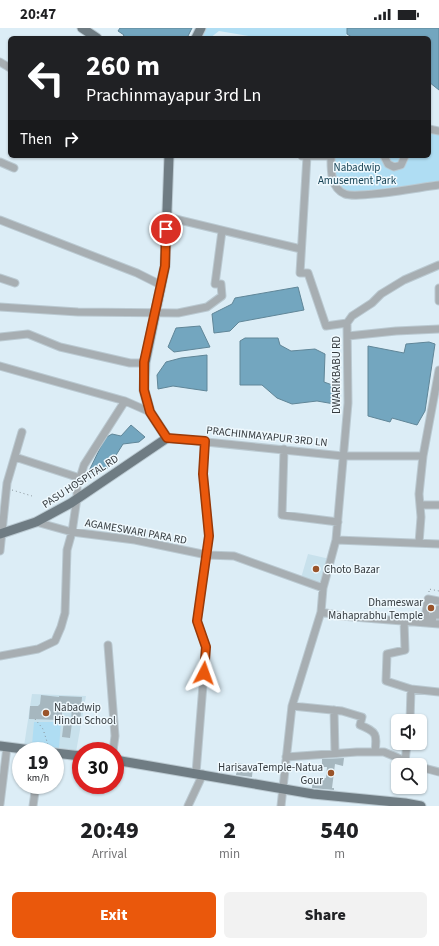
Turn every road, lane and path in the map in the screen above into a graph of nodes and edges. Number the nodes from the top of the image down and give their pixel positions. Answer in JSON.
{"nodes":[{"id":1,"x":82,"y":28,"type":"edge"},
{"id":2,"x":94,"y":36,"type":"edge"},
{"id":3,"x":169,"y":158,"type":"edge"},
{"id":4,"x":305,"y":158,"type":"edge"},
{"id":5,"x":330,"y":158,"type":"edge"},
{"id":6,"x":385,"y":158,"type":"edge"},
{"id":7,"x":404,"y":158,"type":"edge"},
{"id":8,"x":1,"y":163,"type":"edge"},
{"id":9,"x":14,"y":168,"type":"dead end"},
{"id":10,"x":0,"y":171,"type":"edge"},
{"id":11,"x":439,"y":185,"type":"edge"},
{"id":12,"x":167,"y":217,"type":"junction"},
{"id":13,"x":0,"y":220,"type":"edge"},
{"id":14,"x":222,"y":231,"type":"junction"},
{"id":15,"x":301,"y":249,"type":"junction"},
{"id":16,"x":439,"y":265,"type":"edge"},
{"id":17,"x":0,"y":278,"type":"edge"},
{"id":18,"x":15,"y":283,"type":"dead end"},
{"id":19,"x":161,"y":285,"type":"junction"},
{"id":20,"x":439,"y":288,"type":"edge"},
{"id":21,"x":439,"y":301,"type":"edge"},
{"id":22,"x":0,"y":307,"type":"edge"},
{"id":23,"x":155,"y":314,"type":"junction"},
{"id":24,"x":347,"y":323,"type":"junction"},
{"id":25,"x":439,"y":329,"type":"edge"},
{"id":26,"x":348,"y":336,"type":"junction"},
{"id":27,"x":0,"y":337,"type":"edge"},
{"id":28,"x":144,"y":362,"type":"junction"},
{"id":29,"x":0,"y":366,"type":"edge"},
{"id":30,"x":439,"y":370,"type":"edge"},
{"id":31,"x":125,"y":401,"type":"junction"},
{"id":32,"x":150,"y":412,"type":"junction"},
{"id":33,"x":22,"y":432,"type":"dead end"},
{"id":34,"x":167,"y":438,"type":"junction"},
{"id":35,"x":205,"y":441,"type":"junction"},
{"id":36,"x":284,"y":449,"type":"junction"},
{"id":37,"x":423,"y":456,"type":"junction"},
{"id":38,"x":15,"y":457,"type":"junction"},
{"id":39,"x":343,"y":458,"type":"junction"},
{"id":40,"x":80,"y":478,"type":"junction"},
{"id":41,"x":7,"y":489,"type":"junction"},
{"id":42,"x":32,"y":496,"type":"dead end"},
{"id":43,"x":77,"y":498,"type":"junction"},
{"id":44,"x":420,"y":505,"type":"junction"},
{"id":45,"x":439,"y":505,"type":"edge"},
{"id":46,"x":36,"y":522,"type":"junction"},
{"id":47,"x":338,"y":522,"type":"junction"},
{"id":48,"x":72,"y":532,"type":"junction"},
{"id":49,"x":1,"y":534,"type":"edge"},
{"id":50,"x":336,"y":540,"type":"junction"},
{"id":51,"x":419,"y":543,"type":"junction"},
{"id":52,"x":439,"y":544,"type":"edge"},
{"id":53,"x":0,"y":551,"type":"edge"},
{"id":54,"x":207,"y":555,"type":"junction"},
{"id":55,"x":324,"y":588,"type":"junction"},
{"id":56,"x":439,"y":591,"type":"edge"},
{"id":57,"x":428,"y":599,"type":"junction"},
{"id":58,"x":439,"y":601,"type":"edge"},
{"id":59,"x":439,"y":609,"type":"edge"},
{"id":60,"x":321,"y":612,"type":"junction"},
{"id":61,"x":404,"y":621,"type":"junction"},
{"id":62,"x":434,"y":622,"type":"edge"},
{"id":63,"x":108,"y":645,"type":"dead end"},
{"id":64,"x":0,"y":656,"type":"edge"},
{"id":65,"x":411,"y":689,"type":"junction"},
{"id":66,"x":439,"y":692,"type":"edge"},
{"id":67,"x":292,"y":706,"type":"junction"},
{"id":68,"x":334,"y":710,"type":"junction"},
{"id":69,"x":410,"y":714,"type":"edge"},
{"id":70,"x":35,"y":719,"type":"dead end"},
{"id":71,"x":48,"y":742,"type":"edge"},
{"id":72,"x":114,"y":742,"type":"edge"},
{"id":73,"x":3,"y":747,"type":"edge"},
{"id":74,"x":375,"y":752,"type":"junction"},
{"id":75,"x":334,"y":753,"type":"junction"},
{"id":76,"x":286,"y":757,"type":"junction"},
{"id":77,"x":396,"y":758,"type":"edge"},
{"id":78,"x":124,"y":761,"type":"edge"},
{"id":79,"x":427,"y":769,"type":"edge"},
{"id":80,"x":439,"y":772,"type":"edge"},
{"id":81,"x":200,"y":774,"type":"junction"},
{"id":82,"x":283,"y":789,"type":"junction"},
{"id":83,"x":35,"y":794,"type":"edge"},
{"id":84,"x":0,"y":804,"type":"edge"},
{"id":85,"x":405,"y":804,"type":"edge"},
{"id":86,"x":33,"y":806,"type":"edge"},
{"id":87,"x":188,"y":806,"type":"edge"},
{"id":88,"x":281,"y":806,"type":"edge"},
{"id":89,"x":421,"y":806,"type":"edge"}],
"edges":[{"from":1,"to":2,"type":"main road"},
{"from":3,"to":12,"type":"main road"},
{"from":4,"to":15,"type":"street","name":"DWARIKBABU RD"},
{"from":5,"to":11,"type":"street"},
{"from":6,"to":7,"type":"street"},
{"from":8,"to":9,"type":"street"},
{"from":8,"to":10,"type":"street"},
{"from":12,"to":14,"type":"street"},
{"from":12,"to":19,"type":"main road"},
{"from":13,"to":19,"type":"street"},
{"from":14,"to":15,"type":"street"},
{"from":14,"to":23,"type":"street"},
{"from":15,"to":24,"type":"street","name":"DWARIKBABU RD"},
{"from":16,"to":24,"type":"street"},
{"from":17,"to":18,"type":"street"},
{"from":19,"to":23,"type":"main road"},
{"from":20,"to":21,"type":"street"},
{"from":22,"to":23,"type":"street"},
{"from":23,"to":28,"type":"main road"},
{"from":24,"to":26,"type":"street","name":"DWARIKBABU RD"},
{"from":25,"to":26,"type":"street"},
{"from":26,"to":39,"type":"street","name":"DWARIKBABU RD"},
{"from":27,"to":28,"type":"street"},
{"from":28,"to":32,"type":"main road"},
{"from":29,"to":31,"type":"street"},
{"from":30,"to":37,"type":"street"},
{"from":31,"to":32,"type":"street"},
{"from":31,"to":40,"type":"street"},
{"from":32,"to":34,"type":"main road"},
{"from":33,"to":38,"type":"street"},
{"from":34,"to":35,"type":"street","name":"PRACHINMAYAPUR 3RD LN"},
{"from":34,"to":43,"type":"main road","name":"PASU HOSPITAL RD"},
{"from":35,"to":36,"type":"street","name":"PRACHINMAYAPUR 3RD LN"},
{"from":35,"to":54,"type":"street"},
{"from":36,"to":39,"type":"street","name":"PRACHINMAYAPUR 3RD LN"},
{"from":36,"to":47,"type":"street"},
{"from":37,"to":39,"type":"street","name":"PRACHINMAYAPUR 3RD LN"},
{"from":37,"to":44,"type":"street"},
{"from":38,"to":40,"type":"street"},
{"from":38,"to":41,"type":"street"},
{"from":39,"to":47,"type":"street","name":"DWARIKBABU RD"},
{"from":40,"to":43,"type":"street"},
{"from":41,"to":42,"type":"path"},
{"from":41,"to":49,"type":"street"},
{"from":43,"to":46,"type":"main road","name":"PASU HOSPITAL RD"},
{"from":43,"to":48,"type":"street"},
{"from":44,"to":45,"type":"street"},
{"from":44,"to":51,"type":"street"},
{"from":46,"to":48,"type":"street","name":"AGAMESWARI PARA RD"},
{"from":46,"to":49,"type":"main road","name":"PASU HOSPITAL RD"},
{"from":47,"to":50,"type":"street","name":"DWARIKBABU RD"},
{"from":48,"to":54,"type":"street","name":"AGAMESWARI PARA RD"},
{"from":48,"to":64,"type":"street"},
{"from":49,"to":53,"type":"street"},
{"from":50,"to":51,"type":"street"},
{"from":50,"to":55,"type":"street","name":"DWARIKBABU RD"},
{"from":51,"to":52,"type":"street"},
{"from":54,"to":55,"type":"street","name":"AGAMESWARI PARA RD"},
{"from":54,"to":81,"type":"street"},
{"from":55,"to":60,"type":"street","name":"DWARIKBABU RD"},
{"from":56,"to":57,"type":"path"},
{"from":57,"to":58,"type":"street"},
{"from":57,"to":62,"type":"street"},
{"from":59,"to":62,"type":"street"},
{"from":60,"to":61,"type":"street"},
{"from":60,"to":67,"type":"street","name":"DWARIKBABU RD"},
{"from":61,"to":62,"type":"street"},
{"from":61,"to":65,"type":"street"},
{"from":63,"to":72,"type":"street"},
{"from":65,"to":66,"type":"street"},
{"from":65,"to":69,"type":"street"},
{"from":67,"to":68,"type":"street"},
{"from":67,"to":76,"type":"street","name":"DWARIKBABU RD"},
{"from":68,"to":74,"type":"street"},
{"from":68,"to":75,"type":"street"},
{"from":70,"to":71,"type":"path"},
{"from":73,"to":84,"type":"street"},
{"from":74,"to":75,"type":"street"},
{"from":74,"to":77,"type":"street"},
{"from":75,"to":76,"type":"street"},
{"from":76,"to":82,"type":"street","name":"DWARIKBABU RD"},
{"from":78,"to":81,"type":"main road"},
{"from":79,"to":80,"type":"street"},
{"from":81,"to":82,"type":"main road"},
{"from":81,"to":87,"type":"street"},
{"from":82,"to":85,"type":"main road"},
{"from":82,"to":88,"type":"street","name":"DWARIKBABU RD"},
{"from":83,"to":86,"type":"street"},
{"from":85,"to":89,"type":"main road"}]}
